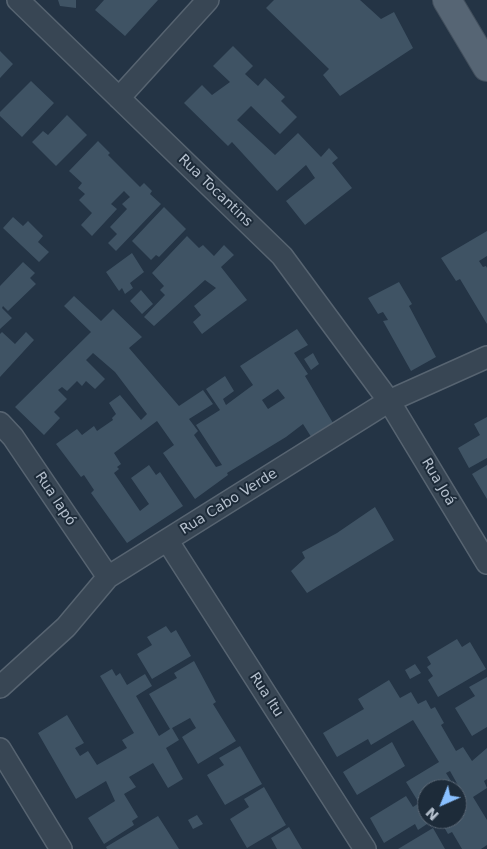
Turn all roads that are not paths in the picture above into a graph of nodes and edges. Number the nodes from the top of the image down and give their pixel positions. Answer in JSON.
{"nodes":[{"id":1,"x":18,"y":0,"type":"edge"},
{"id":2,"x":208,"y":0,"type":"edge"},
{"id":3,"x":447,"y":0,"type":"edge"},
{"id":4,"x":487,"y":67,"type":"edge"},
{"id":5,"x":119,"y":98,"type":"junction"},
{"id":6,"x":487,"y":357,"type":"edge"},
{"id":7,"x":389,"y":401,"type":"junction"},
{"id":8,"x":0,"y":423,"type":"edge"},
{"id":9,"x":167,"y":540,"type":"junction"},
{"id":10,"x":487,"y":563,"type":"edge"},
{"id":11,"x":108,"y":577,"type":"junction"},
{"id":12,"x":0,"y":687,"type":"edge"},
{"id":13,"x":0,"y":749,"type":"edge"},
{"id":14,"x":60,"y":849,"type":"edge"},
{"id":15,"x":365,"y":849,"type":"edge"}],
"edges":[{"from":1,"to":5,"type":"street","name":"Rua Tocantins"},
{"from":2,"to":5,"type":"street"},
{"from":3,"to":4,"type":"main road"},
{"from":5,"to":7,"type":"street","name":"Rua Tocantins"},
{"from":6,"to":7,"type":"street","name":"Rua Cabo Verde"},
{"from":7,"to":9,"type":"street","name":"Rua Cabo Verde"},
{"from":7,"to":10,"type":"street","name":"Rua Joá"},
{"from":8,"to":11,"type":"street","name":"Rua Iapó"},
{"from":9,"to":11,"type":"street","name":"Rua Cabo Verde"},
{"from":9,"to":15,"type":"street","name":"Rua Itu"},
{"from":11,"to":12,"type":"street","name":"Rua Cabo Verde"},
{"from":13,"to":14,"type":"street"}]}
